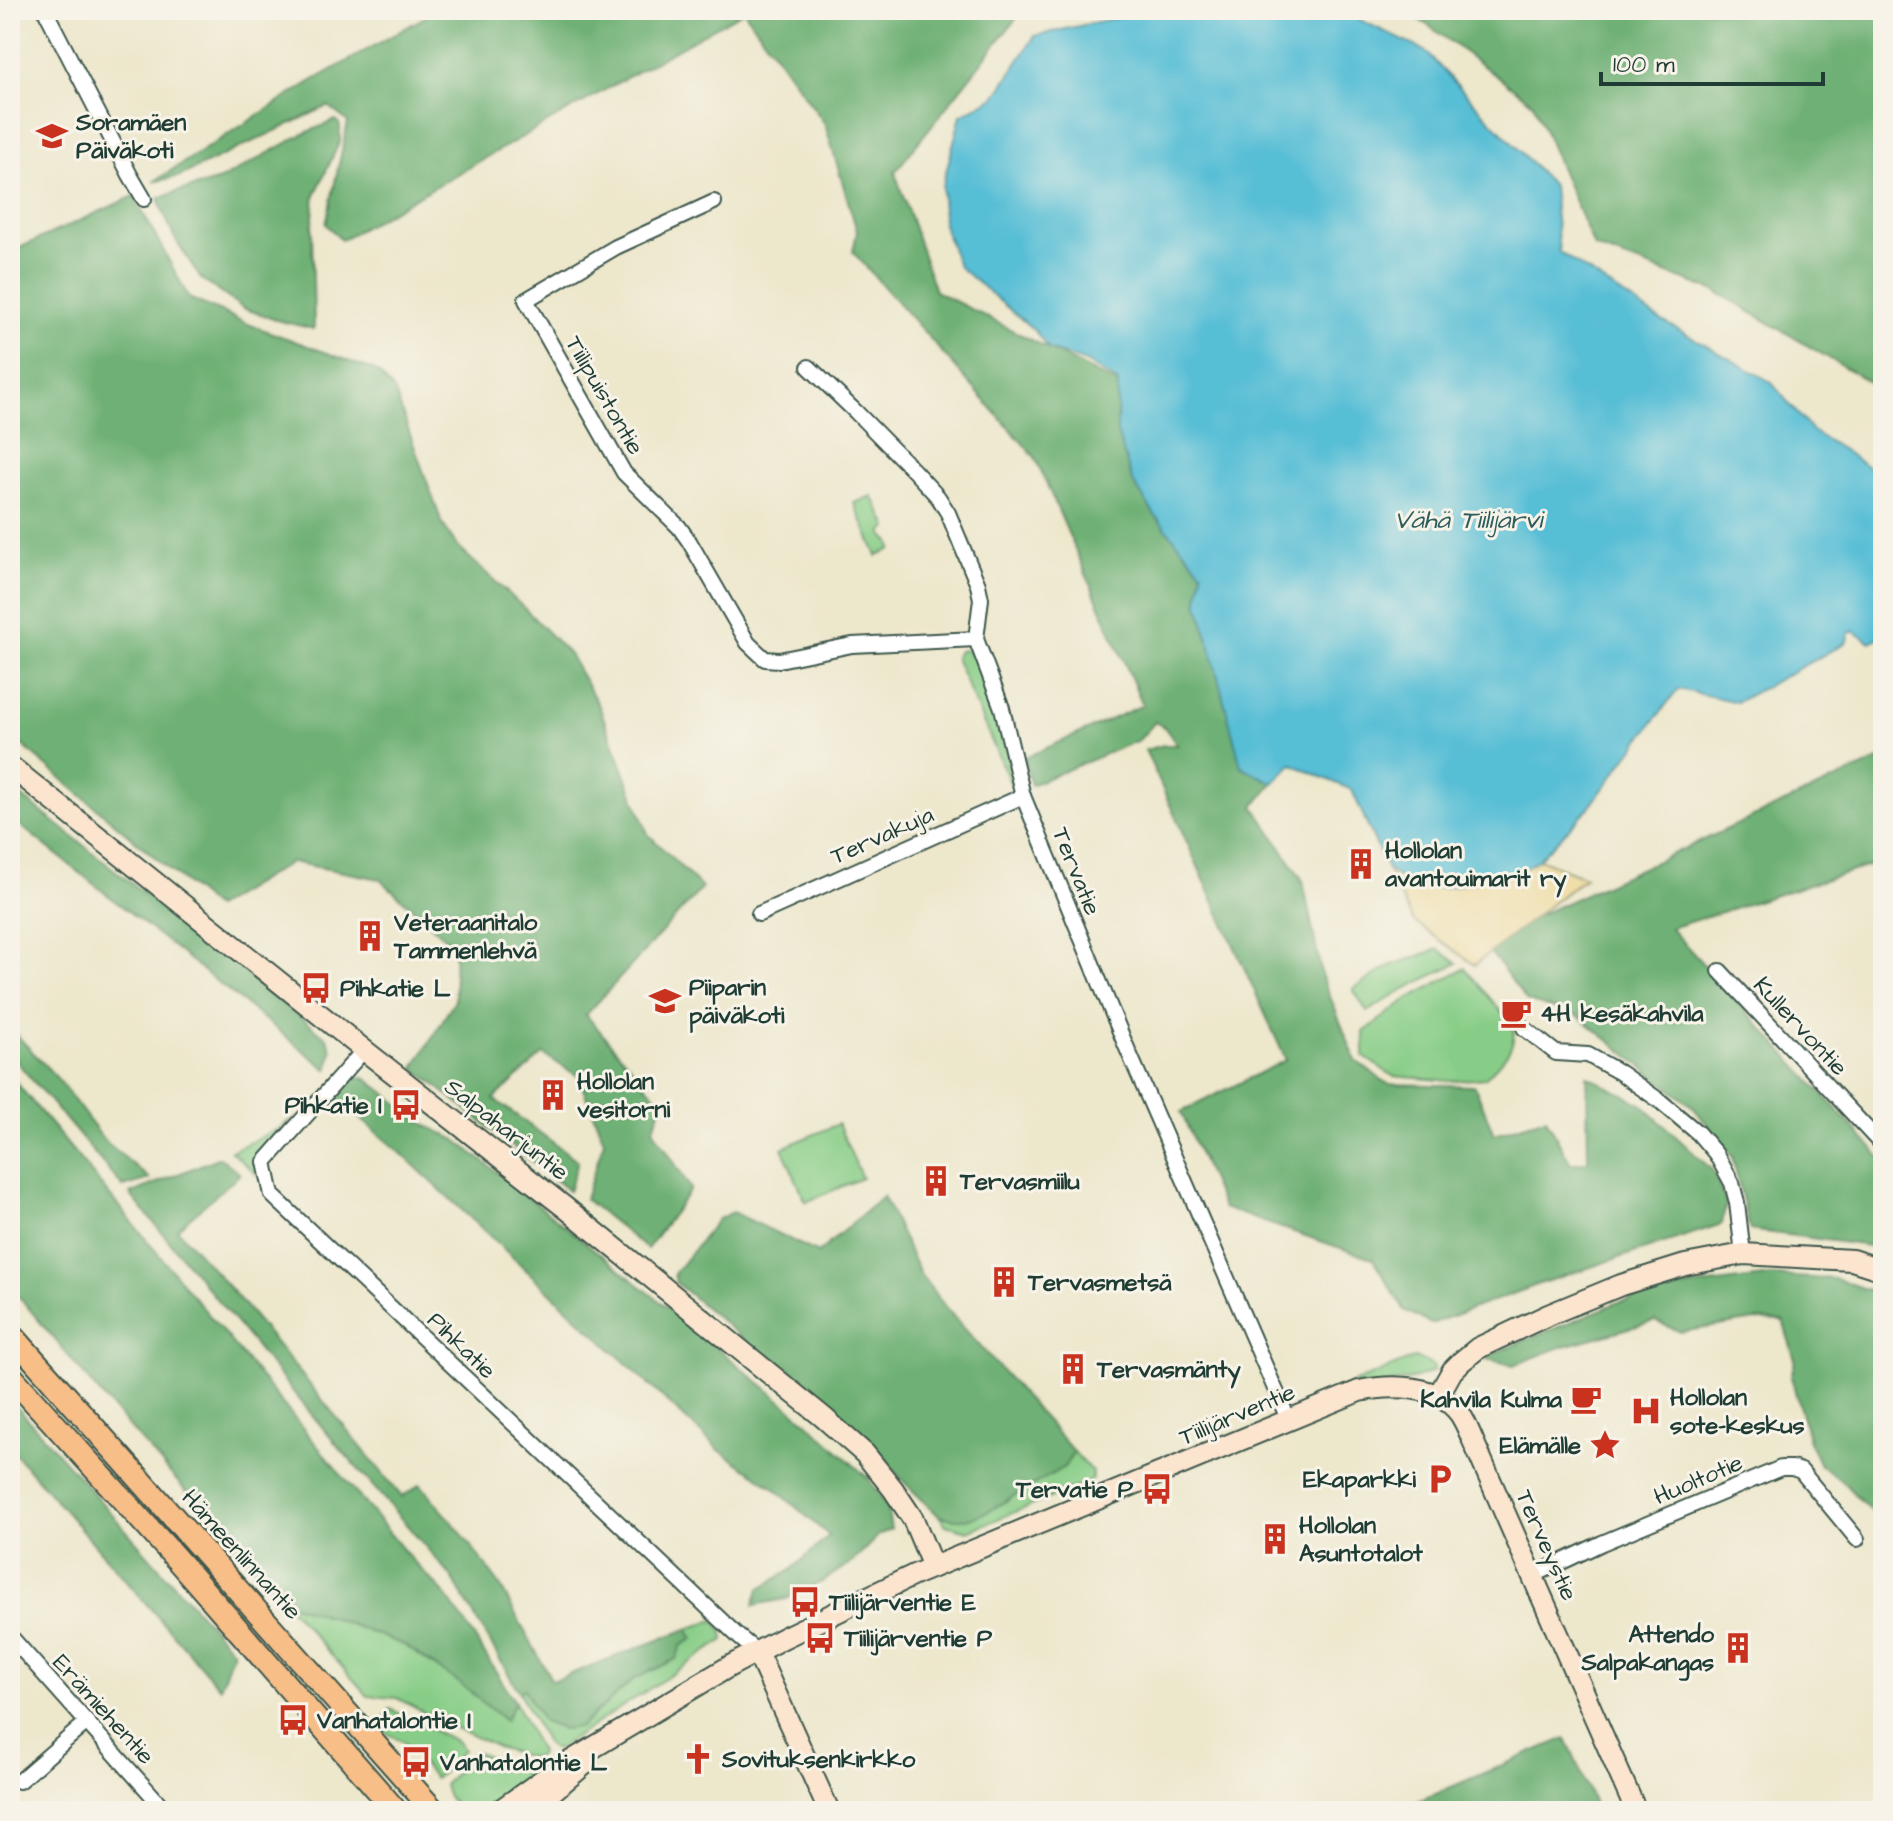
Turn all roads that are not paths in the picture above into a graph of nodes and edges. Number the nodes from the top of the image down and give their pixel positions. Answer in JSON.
{"nodes":[{"id":1,"x":45,"y":10,"type":"edge"},
{"id":2,"x":144,"y":199,"type":"dead end"},
{"id":3,"x":714,"y":202,"type":"dead end"},
{"id":4,"x":809,"y":367,"type":"dead end"},
{"id":5,"x":976,"y":639,"type":"junction"},
{"id":6,"x":10,"y":766,"type":"edge"},
{"id":7,"x":1023,"y":796,"type":"junction"},
{"id":8,"x":759,"y":914,"type":"dead end"},
{"id":9,"x":1720,"y":971,"type":"dead end"},
{"id":10,"x":1524,"y":1028,"type":"dead end"},
{"id":11,"x":364,"y":1050,"type":"junction"},
{"id":12,"x":1883,"y":1146,"type":"edge"},
{"id":13,"x":1743,"y":1254,"type":"junction"},
{"id":14,"x":1883,"y":1270,"type":"edge"},
{"id":15,"x":10,"y":1333,"type":"edge"},
{"id":16,"x":10,"y":1375,"type":"edge"},
{"id":17,"x":1438,"y":1396,"type":"junction"},
{"id":18,"x":1289,"y":1421,"type":"junction"},
{"id":19,"x":1857,"y":1539,"type":"dead end"},
{"id":20,"x":933,"y":1567,"type":"junction"},
{"id":21,"x":1532,"y":1576,"type":"junction"},
{"id":22,"x":10,"y":1636,"type":"edge"},
{"id":23,"x":757,"y":1652,"type":"junction"},
{"id":24,"x":87,"y":1722,"type":"junction"},
{"id":25,"x":624,"y":1730,"type":"junction"},
{"id":26,"x":19,"y":1781,"type":"dead end"},
{"id":27,"x":166,"y":1811,"type":"edge"},
{"id":28,"x":396,"y":1811,"type":"edge"},
{"id":29,"x":434,"y":1811,"type":"edge"},
{"id":30,"x":499,"y":1811,"type":"edge"},
{"id":31,"x":529,"y":1811,"type":"edge"},
{"id":32,"x":829,"y":1811,"type":"edge"},
{"id":33,"x":1636,"y":1811,"type":"edge"}],
"edges":[{"from":1,"to":2,"type":"street"},
{"from":3,"to":5,"type":"street","name":"Tiilipuistontie"},
{"from":4,"to":5,"type":"street","name":"Tervatie"},
{"from":5,"to":7,"type":"street","name":"Tervatie"},
{"from":6,"to":11,"type":"main road","name":"Salpaharjuntie"},
{"from":7,"to":8,"type":"street","name":"Tervakuja"},
{"from":7,"to":18,"type":"street","name":"Tervatie"},
{"from":9,"to":12,"type":"street","name":"Kullervontie"},
{"from":10,"to":13,"type":"street"},
{"from":11,"to":20,"type":"main road","name":"Salpaharjuntie"},
{"from":11,"to":23,"type":"street","name":"Pihkatie"},
{"from":13,"to":14,"type":"main road"},
{"from":13,"to":17,"type":"main road"},
{"from":15,"to":29,"type":"main road","name":"Hämeenlinnantie"},
{"from":16,"to":28,"type":"main road"},
{"from":17,"to":18,"type":"main road","name":"Tiilijärventie"},
{"from":17,"to":21,"type":"main road","name":"Terveystie"},
{"from":18,"to":20,"type":"main road","name":"Tiilijärventie"},
{"from":19,"to":21,"type":"street","name":"Huoltotie"},
{"from":20,"to":23,"type":"main road","name":"Tiilijärventie"},
{"from":21,"to":33,"type":"main road","name":"Terveystie"},
{"from":22,"to":24,"type":"street","name":"Erämiehentie"},
{"from":23,"to":25,"type":"main road","name":"Tiilijärventie"},
{"from":23,"to":32,"type":"main road"},
{"from":24,"to":26,"type":"street"},
{"from":24,"to":27,"type":"street","name":"Erämiehentie"},
{"from":25,"to":30,"type":"main road","name":"Tiilijärventie"},
{"from":25,"to":31,"type":"main road","name":"Tiilijärventie"}]}
